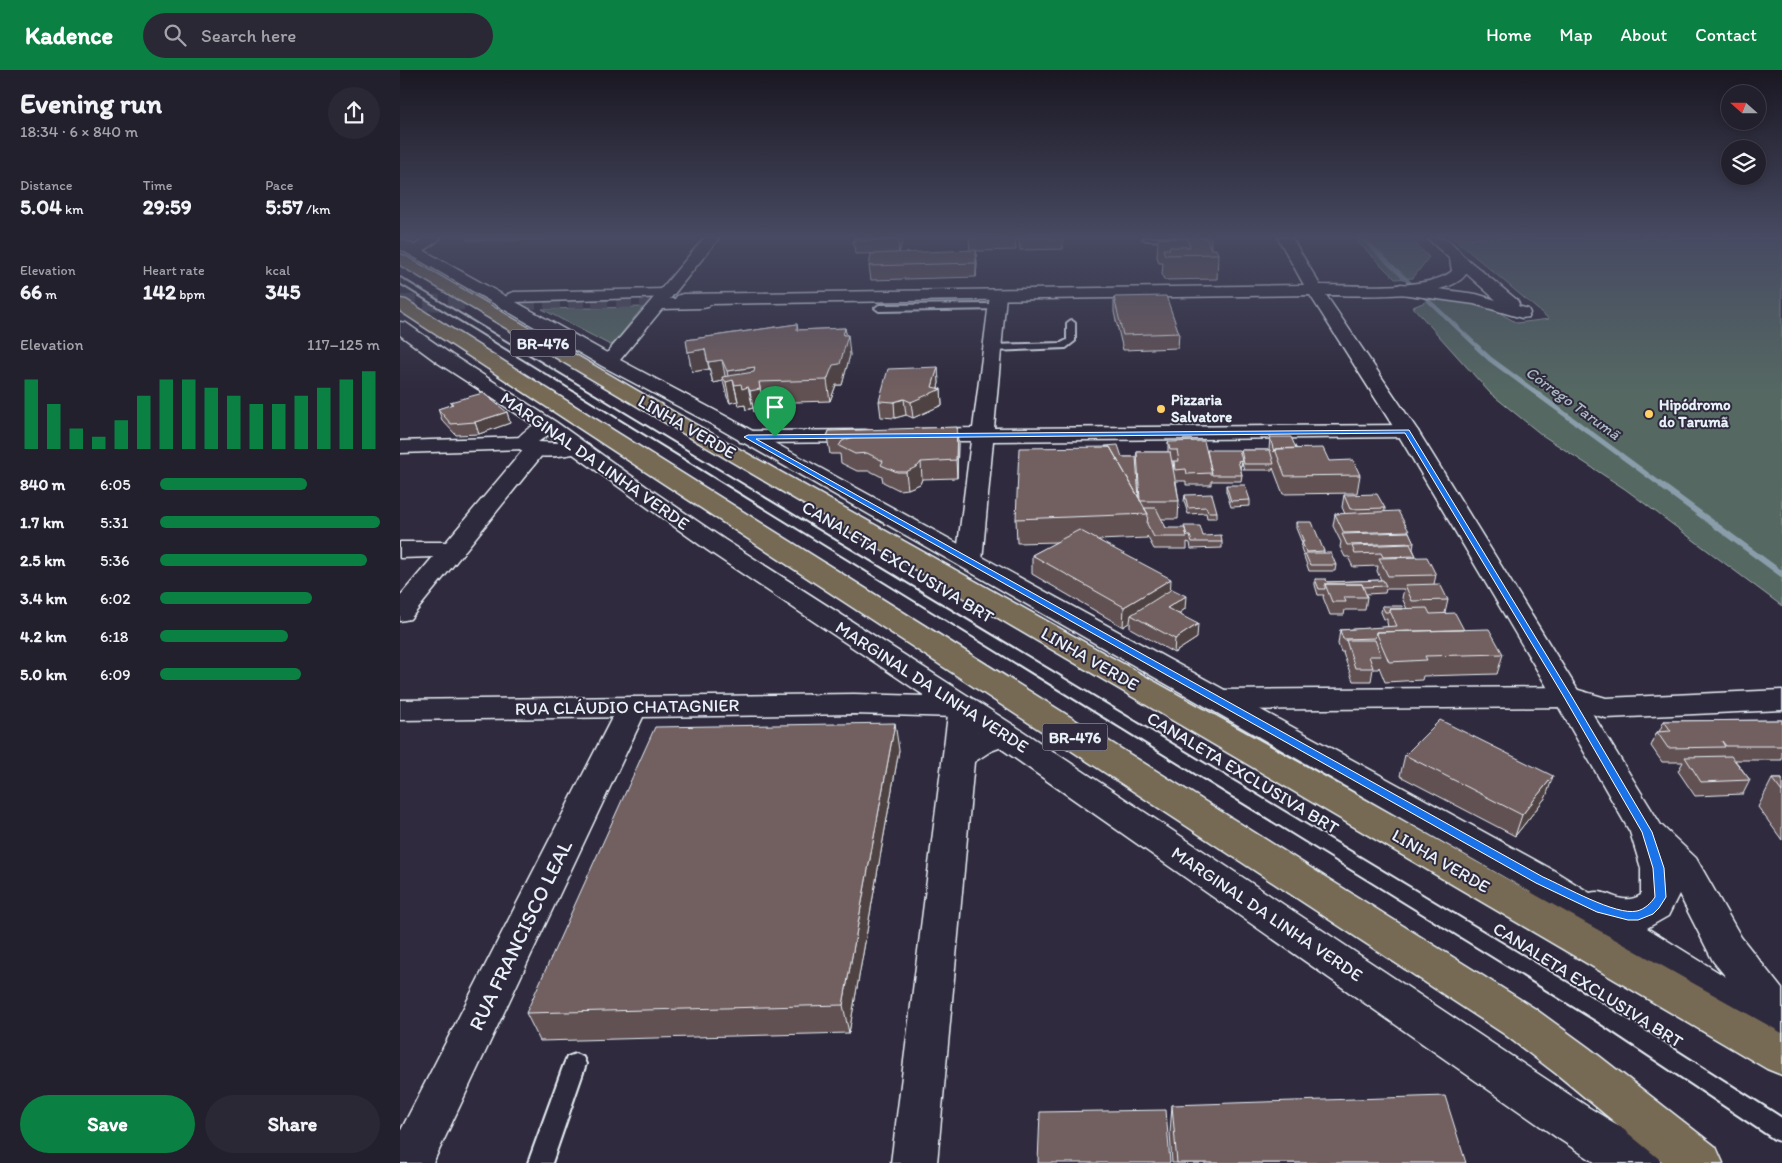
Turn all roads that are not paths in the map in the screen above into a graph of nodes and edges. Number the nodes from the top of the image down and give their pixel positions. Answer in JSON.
{"nodes":[{"id":1,"x":415,"y":289,"type":"edge"},
{"id":2,"x":470,"y":289,"type":"edge"},
{"id":3,"x":479,"y":289,"type":"edge"},
{"id":4,"x":669,"y":289,"type":"edge"},
{"id":5,"x":1401,"y":289,"type":"edge"},
{"id":6,"x":1425,"y":289,"type":"edge"},
{"id":7,"x":1494,"y":289,"type":"edge"},
{"id":8,"x":1314,"y":291,"type":"junction"},
{"id":9,"x":948,"y":295,"type":"junction"},
{"id":10,"x":514,"y":297,"type":"dead end"},
{"id":11,"x":661,"y":299,"type":"junction"},
{"id":12,"x":683,"y":299,"type":"tunnel mouth"},
{"id":13,"x":997,"y":301,"type":"junction"},
{"id":14,"x":400,"y":304,"type":"edge"},
{"id":15,"x":879,"y":308,"type":"dead end"},
{"id":16,"x":1071,"y":323,"type":"dead end"},
{"id":17,"x":400,"y":327,"type":"edge"},
{"id":18,"x":437,"y":329,"type":"junction"},
{"id":19,"x":993,"y":348,"type":"junction"},
{"id":20,"x":445,"y":359,"type":"junction"},
{"id":21,"x":609,"y":362,"type":"junction"},
{"id":22,"x":652,"y":384,"type":"junction"},
{"id":23,"x":548,"y":426,"type":"junction"},
{"id":24,"x":686,"y":427,"type":"junction"},
{"id":25,"x":1407,"y":431,"type":"junction"},
{"id":26,"x":984,"y":435,"type":"junction"},
{"id":27,"x":748,"y":437,"type":"junction"},
{"id":28,"x":531,"y":446,"type":"junction"},
{"id":29,"x":400,"y":447,"type":"edge"},
{"id":30,"x":578,"y":447,"type":"junction"},
{"id":31,"x":453,"y":549,"type":"junction"},
{"id":32,"x":400,"y":550,"type":"edge"},
{"id":33,"x":969,"y":561,"type":"junction"},
{"id":34,"x":400,"y":613,"type":"edge"},
{"id":35,"x":909,"y":673,"type":"junction"},
{"id":36,"x":1568,"y":697,"type":"junction"},
{"id":37,"x":1218,"y":700,"type":"junction"},
{"id":38,"x":1782,"y":700,"type":"edge"},
{"id":39,"x":854,"y":704,"type":"junction"},
{"id":40,"x":632,"y":707,"type":"junction"},
{"id":41,"x":964,"y":707,"type":"junction"},
{"id":42,"x":400,"y":710,"type":"edge"},
{"id":43,"x":1004,"y":734,"type":"junction"},
{"id":44,"x":958,"y":758,"type":"junction"},
{"id":45,"x":1647,"y":832,"type":"junction"},
{"id":46,"x":1540,"y":880,"type":"junction"},
{"id":47,"x":1782,"y":1020,"type":"edge"},
{"id":48,"x":1782,"y":1035,"type":"edge"},
{"id":49,"x":1782,"y":1055,"type":"edge"},
{"id":50,"x":575,"y":1064,"type":"dead end"},
{"id":51,"x":1782,"y":1131,"type":"edge"},
{"id":52,"x":409,"y":1163,"type":"edge"},
{"id":53,"x":540,"y":1163,"type":"edge"},
{"id":54,"x":914,"y":1163,"type":"edge"},
{"id":55,"x":1638,"y":1163,"type":"edge"},
{"id":56,"x":1700,"y":1163,"type":"edge"}],
"edges":[{"from":1,"to":51,"type":"lane","name":"CANALETA EXCLUSIVA BRT"},
{"from":2,"to":24,"type":"highway","name":"LINHA VERDE","number":"BR-476"},
{"from":3,"to":21,"type":"main road"},
{"from":4,"to":11,"type":"main road"},
{"from":5,"to":8,"type":"main road"},
{"from":6,"to":7,"type":"main road"},
{"from":8,"to":13,"type":"main road"},
{"from":8,"to":25,"type":"main road"},
{"from":9,"to":11,"type":"main road"},
{"from":9,"to":12,"type":"main road"},
{"from":9,"to":13,"type":"main road"},
{"from":10,"to":11,"type":"main road"},
{"from":11,"to":21,"type":"main road"},
{"from":13,"to":15,"type":"lane"},
{"from":13,"to":19,"type":"main road"},
{"from":14,"to":18,"type":"highway","number":"BR-476"},
{"from":16,"to":19,"type":"lane"},
{"from":17,"to":20,"type":"main road","name":"MARGINAL DA LINHA VERDE"},
{"from":18,"to":20,"type":"highway"},
{"from":18,"to":56,"type":"highway","number":"BR-476"},
{"from":19,"to":26,"type":"main road"},
{"from":20,"to":23,"type":"main road","name":"MARGINAL DA LINHA VERDE"},
{"from":21,"to":22,"type":"main road"},
{"from":22,"to":24,"type":"highway"},
{"from":22,"to":27,"type":"main road"},
{"from":23,"to":28,"type":"main road"},
{"from":23,"to":30,"type":"main road","name":"MARGINAL DA LINHA VERDE"},
{"from":24,"to":49,"type":"highway","name":"LINHA VERDE","number":"BR-476"},
{"from":25,"to":26,"type":"main road"},
{"from":25,"to":36,"type":"main road"},
{"from":26,"to":27,"type":"main road"},
{"from":26,"to":33,"type":"main road"},
{"from":27,"to":33,"type":"main road"},
{"from":28,"to":29,"type":"main road"},
{"from":28,"to":30,"type":"main road"},
{"from":28,"to":31,"type":"main road"},
{"from":30,"to":35,"type":"main road","name":"MARGINAL DA LINHA VERDE"},
{"from":31,"to":32,"type":"main road"},
{"from":31,"to":34,"type":"main road"},
{"from":33,"to":37,"type":"main road"},
{"from":35,"to":39,"type":"main road","name":"RUA CLÁUDIO CHATAGNIER"},
{"from":35,"to":41,"type":"main road","name":"MARGINAL DA LINHA VERDE"},
{"from":36,"to":37,"type":"main road"},
{"from":36,"to":38,"type":"main road"},
{"from":36,"to":45,"type":"main road"},
{"from":37,"to":46,"type":"main road"},
{"from":39,"to":40,"type":"main road","name":"RUA CLÁUDIO CHATAGNIER"},
{"from":39,"to":41,"type":"main road","name":"RUA CLÁUDIO CHATAGNIER"},
{"from":40,"to":42,"type":"main road","name":"RUA CLÁUDIO CHATAGNIER"},
{"from":40,"to":52,"type":"main road","name":"RUA FRANCISCO LEAL"},
{"from":41,"to":43,"type":"main road","name":"MARGINAL DA LINHA VERDE"},
{"from":41,"to":44,"type":"main road"},
{"from":43,"to":44,"type":"main road"},
{"from":43,"to":55,"type":"main road","name":"MARGINAL DA LINHA VERDE"},
{"from":44,"to":54,"type":"main road"},
{"from":45,"to":46,"type":"main road"},
{"from":45,"to":47,"type":"main road"},
{"from":46,"to":48,"type":"main road"},
{"from":50,"to":53,"type":"lane"}]}
